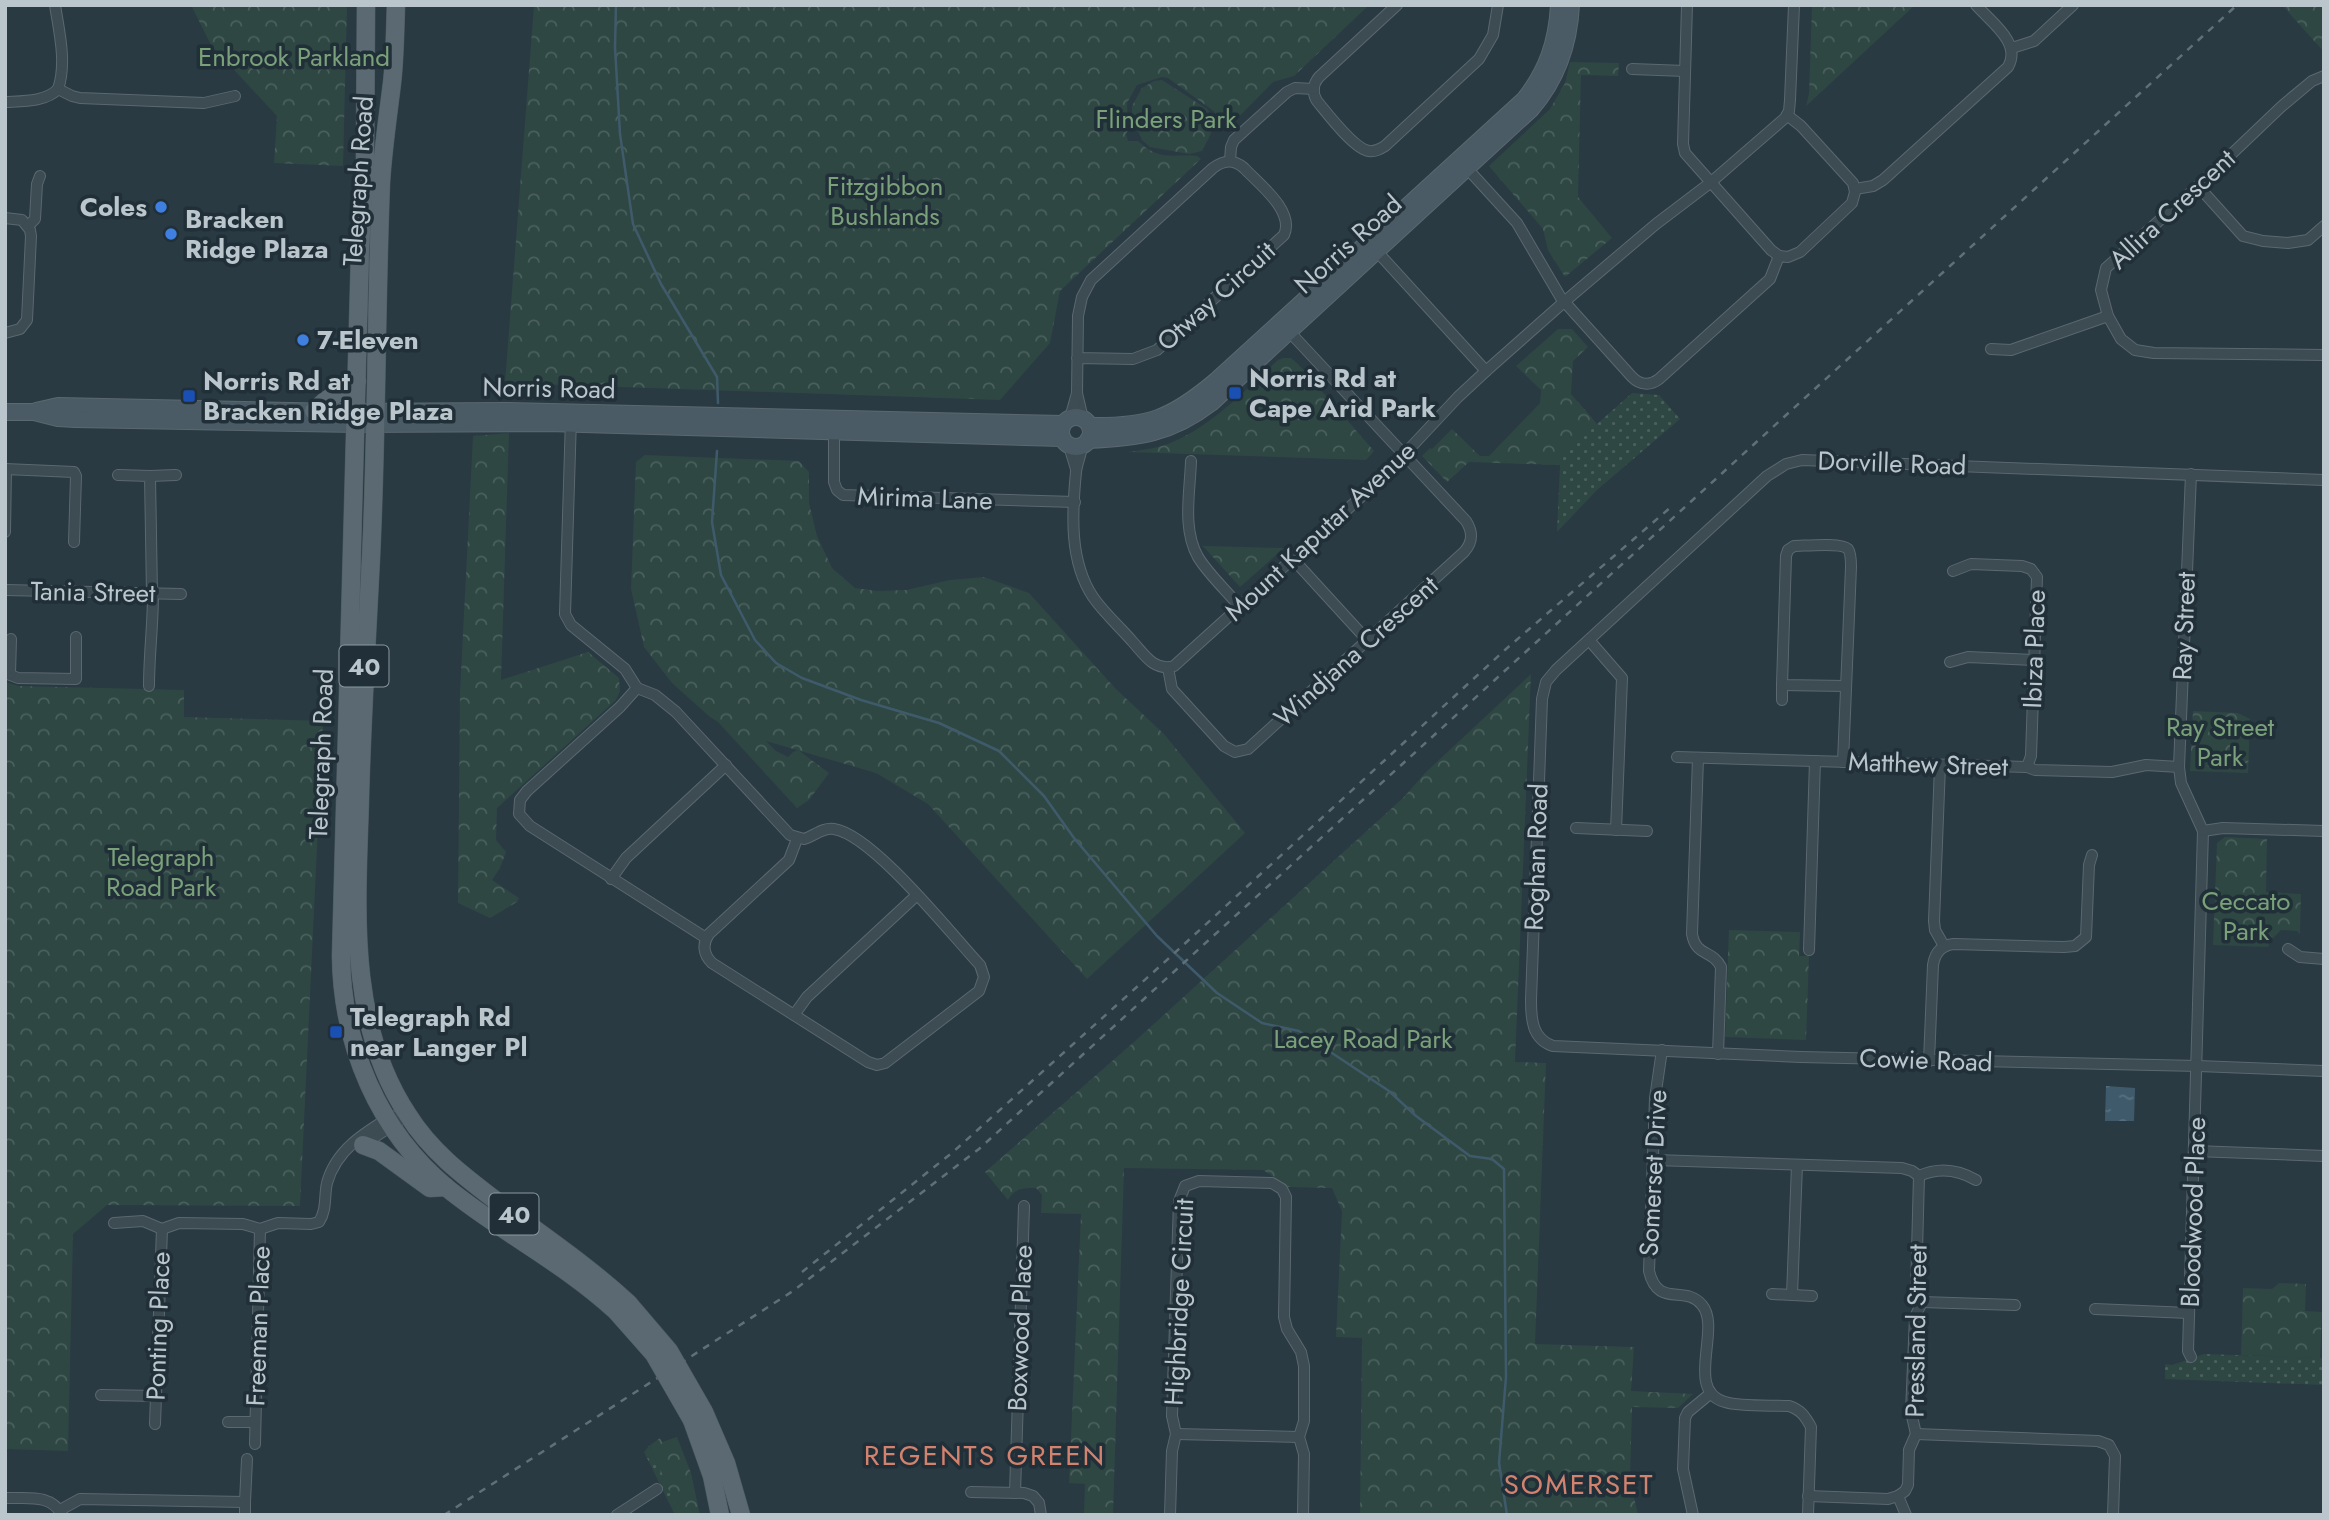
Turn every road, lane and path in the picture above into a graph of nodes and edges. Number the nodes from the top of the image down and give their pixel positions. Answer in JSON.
{"nodes":[{"id":1,"x":55,"y":5,"type":"edge"},
{"id":2,"x":366,"y":5,"type":"edge"},
{"id":3,"x":396,"y":5,"type":"edge"},
{"id":4,"x":1397,"y":5,"type":"edge"},
{"id":5,"x":1498,"y":5,"type":"edge"},
{"id":6,"x":1559,"y":5,"type":"edge"},
{"id":7,"x":1571,"y":5,"type":"edge"},
{"id":8,"x":1687,"y":5,"type":"edge"},
{"id":9,"x":1794,"y":5,"type":"edge"},
{"id":10,"x":1976,"y":5,"type":"edge"},
{"id":11,"x":2073,"y":5,"type":"edge"},
{"id":12,"x":2012,"y":48,"type":"junction"},
{"id":13,"x":1632,"y":69,"type":"dead end"},
{"id":14,"x":1685,"y":71,"type":"junction"},
{"id":15,"x":2324,"y":76,"type":"edge"},
{"id":16,"x":58,"y":89,"type":"junction"},
{"id":17,"x":1314,"y":89,"type":"junction"},
{"id":18,"x":235,"y":96,"type":"dead end"},
{"id":19,"x":5,"y":102,"type":"edge"},
{"id":20,"x":1787,"y":115,"type":"junction"},
{"id":21,"x":1230,"y":161,"type":"junction"},
{"id":22,"x":1463,"y":164,"type":"junction"},
{"id":23,"x":40,"y":176,"type":"dead end"},
{"id":24,"x":1710,"y":183,"type":"junction"},
{"id":25,"x":2197,"y":186,"type":"junction"},
{"id":26,"x":1855,"y":188,"type":"junction"},
{"id":27,"x":5,"y":218,"type":"edge"},
{"id":28,"x":28,"y":226,"type":"junction"},
{"id":29,"x":2324,"y":226,"type":"edge"},
{"id":30,"x":1372,"y":247,"type":"junction"},
{"id":31,"x":1779,"y":256,"type":"junction"},
{"id":32,"x":1564,"y":302,"type":"junction"},
{"id":33,"x":2108,"y":316,"type":"junction"},
{"id":34,"x":1285,"y":327,"type":"junction"},
{"id":35,"x":5,"y":333,"type":"edge"},
{"id":36,"x":1991,"y":349,"type":"dead end"},
{"id":37,"x":2324,"y":355,"type":"edge"},
{"id":38,"x":1077,"y":358,"type":"junction"},
{"id":39,"x":1486,"y":371,"type":"junction"},
{"id":40,"x":357,"y":381,"type":"junction"},
{"id":41,"x":314,"y":411,"type":"junction"},
{"id":42,"x":5,"y":412,"type":"edge"},
{"id":43,"x":34,"y":412,"type":"junction"},
{"id":44,"x":356,"y":418,"type":"junction"},
{"id":45,"x":375,"y":418,"type":"junction"},
{"id":46,"x":571,"y":418,"type":"junction"},
{"id":47,"x":834,"y":431,"type":"junction"},
{"id":48,"x":1076,"y":432,"type":"junction"},
{"id":49,"x":1403,"y":456,"type":"junction"},
{"id":50,"x":1191,"y":461,"type":"dead end"},
{"id":51,"x":6,"y":469,"type":"edge"},
{"id":52,"x":2191,"y":474,"type":"junction"},
{"id":53,"x":118,"y":475,"type":"dead end"},
{"id":54,"x":176,"y":475,"type":"dead end"},
{"id":55,"x":150,"y":476,"type":"junction"},
{"id":56,"x":2324,"y":480,"type":"edge"},
{"id":57,"x":1075,"y":502,"type":"junction"},
{"id":58,"x":5,"y":532,"type":"edge"},
{"id":59,"x":75,"y":542,"type":"dead end"},
{"id":60,"x":1293,"y":559,"type":"junction"},
{"id":61,"x":1953,"y":571,"type":"dead end"},
{"id":62,"x":5,"y":590,"type":"edge"},
{"id":63,"x":152,"y":594,"type":"junction"},
{"id":64,"x":181,"y":594,"type":"dead end"},
{"id":65,"x":1240,"y":607,"type":"junction"},
{"id":66,"x":76,"y":637,"type":"dead end"},
{"id":67,"x":11,"y":639,"type":"dead end"},
{"id":68,"x":1589,"y":640,"type":"junction"},
{"id":69,"x":1368,"y":641,"type":"junction"},
{"id":70,"x":2034,"y":660,"type":"junction"},
{"id":71,"x":1950,"y":662,"type":"dead end"},
{"id":72,"x":1168,"y":668,"type":"junction"},
{"id":73,"x":8,"y":673,"type":"edge"},
{"id":74,"x":1546,"y":682,"type":"joint"},
{"id":75,"x":1782,"y":685,"type":"junction"},
{"id":76,"x":149,"y":686,"type":"dead end"},
{"id":77,"x":1845,"y":686,"type":"junction"},
{"id":78,"x":638,"y":688,"type":"junction"},
{"id":79,"x":1782,"y":700,"type":"dead end"},
{"id":80,"x":1677,"y":757,"type":"dead end"},
{"id":81,"x":1699,"y":758,"type":"junction"},
{"id":82,"x":1815,"y":761,"type":"junction"},
{"id":83,"x":1843,"y":762,"type":"junction"},
{"id":84,"x":726,"y":765,"type":"junction"},
{"id":85,"x":1940,"y":765,"type":"junction"},
{"id":86,"x":2027,"y":767,"type":"junction"},
{"id":87,"x":2179,"y":767,"type":"junction"},
{"id":88,"x":1576,"y":828,"type":"dead end"},
{"id":89,"x":1616,"y":830,"type":"junction"},
{"id":90,"x":1647,"y":831,"type":"dead end"},
{"id":91,"x":2203,"y":831,"type":"junction"},
{"id":92,"x":2324,"y":831,"type":"edge"},
{"id":93,"x":797,"y":838,"type":"junction"},
{"id":94,"x":2092,"y":855,"type":"dead end"},
{"id":95,"x":611,"y":879,"type":"junction"},
{"id":96,"x":917,"y":895,"type":"junction"},
{"id":97,"x":706,"y":938,"type":"junction"},
{"id":98,"x":1944,"y":946,"type":"junction"},
{"id":99,"x":2288,"y":949,"type":"dead end"},
{"id":100,"x":1809,"y":950,"type":"dead end"},
{"id":101,"x":2324,"y":959,"type":"edge"},
{"id":102,"x":794,"y":1014,"type":"junction"},
{"id":103,"x":1535,"y":1031,"type":"joint"},
{"id":104,"x":1662,"y":1050,"type":"junction"},
{"id":105,"x":1717,"y":1054,"type":"junction"},
{"id":106,"x":1929,"y":1061,"type":"junction"},
{"id":107,"x":2198,"y":1066,"type":"junction"},
{"id":108,"x":2324,"y":1072,"type":"edge"},
{"id":109,"x":405,"y":1112,"type":"junction"},
{"id":110,"x":389,"y":1122,"type":"junction"},
{"id":111,"x":363,"y":1145,"type":"junction"},
{"id":112,"x":2195,"y":1150,"type":"junction"},
{"id":113,"x":343,"y":1154,"type":"junction"},
{"id":114,"x":2324,"y":1156,"type":"edge"},
{"id":115,"x":1654,"y":1160,"type":"junction"},
{"id":116,"x":1797,"y":1165,"type":"junction"},
{"id":117,"x":1919,"y":1177,"type":"junction"},
{"id":118,"x":1976,"y":1180,"type":"dead end"},
{"id":119,"x":446,"y":1187,"type":"junction"},
{"id":120,"x":1024,"y":1206,"type":"dead end"},
{"id":121,"x":114,"y":1223,"type":"dead end"},
{"id":122,"x":162,"y":1229,"type":"junction"},
{"id":123,"x":260,"y":1229,"type":"junction"},
{"id":124,"x":1772,"y":1294,"type":"dead end"},
{"id":125,"x":1792,"y":1295,"type":"junction"},
{"id":126,"x":1812,"y":1296,"type":"dead end"},
{"id":127,"x":1922,"y":1302,"type":"junction"},
{"id":128,"x":2015,"y":1305,"type":"dead end"},
{"id":129,"x":622,"y":1307,"type":"junction"},
{"id":130,"x":2095,"y":1310,"type":"dead end"},
{"id":131,"x":2189,"y":1313,"type":"junction"},
{"id":132,"x":2191,"y":1357,"type":"dead end"},
{"id":133,"x":1711,"y":1394,"type":"junction"},
{"id":134,"x":101,"y":1395,"type":"dead end"},
{"id":135,"x":156,"y":1396,"type":"junction"},
{"id":136,"x":698,"y":1416,"type":"junction"},
{"id":137,"x":228,"y":1422,"type":"dead end"},
{"id":138,"x":255,"y":1422,"type":"junction"},
{"id":139,"x":155,"y":1424,"type":"dead end"},
{"id":140,"x":1176,"y":1434,"type":"junction"},
{"id":141,"x":1916,"y":1434,"type":"junction"},
{"id":142,"x":1299,"y":1437,"type":"junction"},
{"id":143,"x":255,"y":1444,"type":"dead end"},
{"id":144,"x":247,"y":1459,"type":"dead end"},
{"id":145,"x":657,"y":1489,"type":"dead end"},
{"id":146,"x":971,"y":1492,"type":"dead end"},
{"id":147,"x":1015,"y":1493,"type":"junction"},
{"id":148,"x":1808,"y":1496,"type":"junction"},
{"id":149,"x":1898,"y":1496,"type":"junction"},
{"id":150,"x":5,"y":1498,"type":"edge"},
{"id":151,"x":245,"y":1502,"type":"junction"},
{"id":152,"x":61,"y":1513,"type":"edge"},
{"id":153,"x":245,"y":1515,"type":"edge"},
{"id":154,"x":617,"y":1515,"type":"edge"},
{"id":155,"x":719,"y":1515,"type":"edge"},
{"id":156,"x":741,"y":1515,"type":"edge"},
{"id":157,"x":1041,"y":1515,"type":"edge"},
{"id":158,"x":1170,"y":1515,"type":"edge"},
{"id":159,"x":1303,"y":1515,"type":"edge"},
{"id":160,"x":1693,"y":1515,"type":"edge"},
{"id":161,"x":1808,"y":1515,"type":"edge"},
{"id":162,"x":1906,"y":1515,"type":"edge"},
{"id":163,"x":2113,"y":1515,"type":"edge"}],
"edges":[{"from":1,"to":16,"type":"street"},
{"from":2,"to":40,"type":"main road","name":"Telegraph Road","number":"40"},
{"from":3,"to":45,"type":"main road","name":"Telegraph Road","number":"40"},
{"from":4,"to":17,"type":"street"},
{"from":5,"to":17,"type":"street"},
{"from":6,"to":22,"type":"main road","name":"Norris Road"},
{"from":7,"to":22,"type":"main road","name":"Norris Road"},
{"from":8,"to":14,"type":"street"},
{"from":9,"to":20,"type":"street"},
{"from":10,"to":12,"type":"street"},
{"from":11,"to":12,"type":"street"},
{"from":12,"to":26,"type":"street"},
{"from":13,"to":14,"type":"street"},
{"from":14,"to":24,"type":"street"},
{"from":15,"to":25,"type":"street","name":"Allira Crescent"},
{"from":16,"to":18,"type":"street"},
{"from":16,"to":19,"type":"street"},
{"from":17,"to":21,"type":"street"},
{"from":20,"to":24,"type":"street","name":"Mount Kaputar Avenue"},
{"from":20,"to":26,"type":"street"},
{"from":21,"to":38,"type":"street"},
{"from":21,"to":38,"type":"street","name":"Otway Circuit"},
{"from":22,"to":30,"type":"main road","name":"Norris Road"},
{"from":22,"to":32,"type":"street"},
{"from":23,"to":28,"type":"street"},
{"from":24,"to":31,"type":"street"},
{"from":24,"to":32,"type":"street","name":"Mount Kaputar Avenue"},
{"from":25,"to":29,"type":"street"},
{"from":25,"to":33,"type":"street","name":"Allira Crescent"},
{"from":26,"to":31,"type":"street"},
{"from":27,"to":28,"type":"street"},
{"from":28,"to":35,"type":"street"},
{"from":30,"to":34,"type":"main road","name":"Norris Road"},
{"from":30,"to":39,"type":"street"},
{"from":31,"to":32,"type":"street"},
{"from":32,"to":39,"type":"street","name":"Mount Kaputar Avenue"},
{"from":33,"to":36,"type":"street"},
{"from":33,"to":37,"type":"street","name":"Allira Crescent"},
{"from":34,"to":48,"type":"main road","name":"Norris Road"},
{"from":34,"to":49,"type":"street"},
{"from":38,"to":48,"type":"street"},
{"from":39,"to":49,"type":"street","name":"Mount Kaputar Avenue"},
{"from":40,"to":41,"type":"main road"},
{"from":40,"to":44,"type":"main road","name":"Telegraph Road","number":"40"},
{"from":41,"to":43,"type":"main road","name":"Norris Road"},
{"from":41,"to":44,"type":"main road","name":"Norris Road"},
{"from":42,"to":43,"type":"main road","name":"Norris Road"},
{"from":43,"to":44,"type":"main road","name":"Norris Road"},
{"from":44,"to":45,"type":"main road","name":"Norris Road"},
{"from":44,"to":110,"type":"main road","name":"Telegraph Road","number":"40"},
{"from":45,"to":46,"type":"main road","name":"Norris Road"},
{"from":45,"to":109,"type":"main road","name":"Telegraph Road","number":"40"},
{"from":46,"to":47,"type":"main road","name":"Norris Road"},
{"from":46,"to":48,"type":"main road","name":"Norris Road"},
{"from":46,"to":78,"type":"street"},
{"from":47,"to":48,"type":"main road","name":"Norris Road"},
{"from":47,"to":57,"type":"street","name":"Mirima Lane"},
{"from":48,"to":57,"type":"street"},
{"from":49,"to":60,"type":"street","name":"Mount Kaputar Avenue"},
{"from":49,"to":69,"type":"street","name":"Windjana Crescent"},
{"from":50,"to":65,"type":"street"},
{"from":51,"to":58,"type":"street"},
{"from":51,"to":59,"type":"street"},
{"from":52,"to":56,"type":"street","name":"Dorville Road"},
{"from":52,"to":68,"type":"street","name":"Dorville Road"},
{"from":52,"to":87,"type":"street","name":"Ray Street"},
{"from":53,"to":55,"type":"street"},
{"from":54,"to":55,"type":"street"},
{"from":55,"to":63,"type":"street"},
{"from":57,"to":72,"type":"street"},
{"from":60,"to":65,"type":"street","name":"Mount Kaputar Avenue"},
{"from":60,"to":69,"type":"street"},
{"from":61,"to":70,"type":"street","name":"Ibiza Place"},
{"from":62,"to":63,"type":"street","name":"Tania Street"},
{"from":63,"to":64,"type":"street","name":"Tania Street"},
{"from":63,"to":76,"type":"street"},
{"from":65,"to":72,"type":"street","name":"Mount Kaputar Avenue"},
{"from":66,"to":73,"type":"street"},
{"from":67,"to":73,"type":"street"},
{"from":68,"to":74,"type":"street","name":"Dorville Road"},
{"from":68,"to":89,"type":"street"},
{"from":69,"to":72,"type":"street","name":"Windjana Crescent"},
{"from":70,"to":71,"type":"street"},
{"from":70,"to":86,"type":"street","name":"Ibiza Place"},
{"from":74,"to":103,"type":"street","name":"Roghan Road"},
{"from":75,"to":77,"type":"street"},
{"from":75,"to":77,"type":"street"},
{"from":75,"to":79,"type":"street"},
{"from":77,"to":83,"type":"street"},
{"from":78,"to":84,"type":"street"},
{"from":78,"to":95,"type":"street"},
{"from":80,"to":81,"type":"street","name":"Matthew Street"},
{"from":81,"to":82,"type":"street","name":"Matthew Street"},
{"from":81,"to":105,"type":"street"},
{"from":82,"to":83,"type":"street","name":"Matthew Street"},
{"from":82,"to":100,"type":"street"},
{"from":83,"to":85,"type":"street","name":"Matthew Street"},
{"from":84,"to":93,"type":"street"},
{"from":84,"to":95,"type":"street"},
{"from":85,"to":86,"type":"street","name":"Matthew Street"},
{"from":85,"to":98,"type":"street"},
{"from":86,"to":87,"type":"street","name":"Matthew Street"},
{"from":87,"to":91,"type":"street","name":"Ray Street"},
{"from":88,"to":89,"type":"street"},
{"from":89,"to":90,"type":"street"},
{"from":91,"to":92,"type":"street"},
{"from":91,"to":107,"type":"street","name":"Ray Street"},
{"from":93,"to":96,"type":"street"},
{"from":93,"to":97,"type":"street"},
{"from":94,"to":98,"type":"street"},
{"from":95,"to":97,"type":"street"},
{"from":96,"to":102,"type":"street"},
{"from":96,"to":102,"type":"street"},
{"from":97,"to":102,"type":"street"},
{"from":98,"to":106,"type":"street"},
{"from":99,"to":101,"type":"street"},
{"from":103,"to":104,"type":"street","name":"Cowie Road"},
{"from":104,"to":105,"type":"street","name":"Cowie Road"},
{"from":104,"to":115,"type":"street","name":"Somerset Drive"},
{"from":105,"to":106,"type":"street","name":"Cowie Road"},
{"from":106,"to":107,"type":"street","name":"Cowie Road"},
{"from":107,"to":108,"type":"street","name":"Cowie Road"},
{"from":107,"to":112,"type":"street","name":"Bloodwood Place"},
{"from":109,"to":110,"type":"street"},
{"from":109,"to":129,"type":"main road","number":"40"},
{"from":110,"to":111,"type":"street"},
{"from":110,"to":113,"type":"street"},
{"from":110,"to":119,"type":"main road","number":"40"},
{"from":111,"to":113,"type":"street"},
{"from":111,"to":119,"type":"main road"},
{"from":112,"to":114,"type":"street"},
{"from":112,"to":131,"type":"street","name":"Bloodwood Place"},
{"from":113,"to":123,"type":"street"},
{"from":115,"to":116,"type":"street"},
{"from":115,"to":133,"type":"street","name":"Somerset Drive"},
{"from":116,"to":117,"type":"street"},
{"from":116,"to":125,"type":"street"},
{"from":117,"to":118,"type":"street"},
{"from":117,"to":127,"type":"street","name":"Pressland Street"},
{"from":119,"to":129,"type":"main road","number":"40"},
{"from":120,"to":147,"type":"street","name":"Boxwood Place"},
{"from":121,"to":122,"type":"street"},
{"from":122,"to":123,"type":"street"},
{"from":122,"to":135,"type":"street","name":"Ponting Place"},
{"from":123,"to":138,"type":"street","name":"Freeman Place"},
{"from":124,"to":125,"type":"street"},
{"from":125,"to":126,"type":"street"},
{"from":127,"to":128,"type":"street"},
{"from":127,"to":141,"type":"street","name":"Pressland Street"},
{"from":129,"to":136,"type":"main road","number":"40","bridge":true},
{"from":130,"to":131,"type":"street"},
{"from":131,"to":132,"type":"street","name":"Bloodwood Place"},
{"from":133,"to":148,"type":"street"},
{"from":133,"to":160,"type":"street"},
{"from":134,"to":135,"type":"street"},
{"from":135,"to":139,"type":"street","name":"Ponting Place"},
{"from":136,"to":155,"type":"main road","number":"40"},
{"from":136,"to":156,"type":"main road","number":"40"},
{"from":137,"to":138,"type":"street","name":"Freeman Place"},
{"from":138,"to":143,"type":"street","name":"Freeman Place"},
{"from":140,"to":142,"type":"street"},
{"from":140,"to":142,"type":"street","name":"Highbridge Circuit"},
{"from":140,"to":158,"type":"street","name":"Highbridge Circuit"},
{"from":141,"to":149,"type":"street","name":"Pressland Street"},
{"from":141,"to":163,"type":"street"},
{"from":142,"to":159,"type":"street","name":"Highbridge Circuit"},
{"from":144,"to":151,"type":"street"},
{"from":145,"to":154,"type":"street"},
{"from":146,"to":147,"type":"street"},
{"from":147,"to":157,"type":"street"},
{"from":148,"to":149,"type":"street"},
{"from":148,"to":161,"type":"street"},
{"from":149,"to":162,"type":"street"},
{"from":150,"to":152,"type":"street"},
{"from":151,"to":152,"type":"street"},
{"from":151,"to":153,"type":"street"}]}
